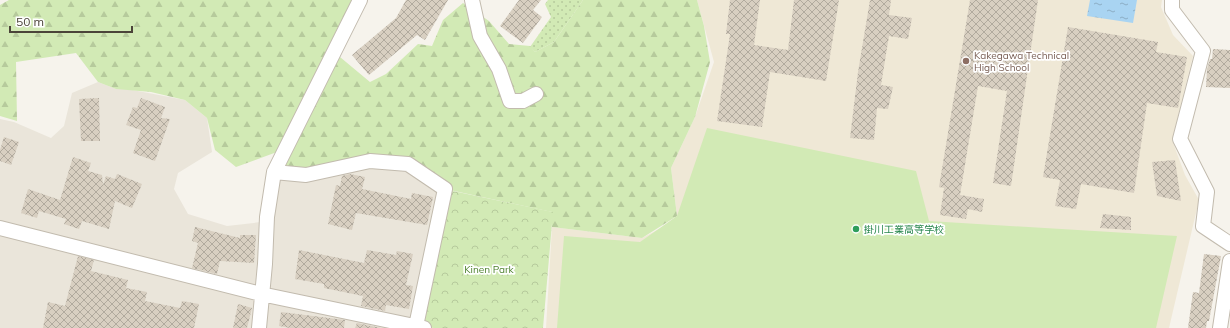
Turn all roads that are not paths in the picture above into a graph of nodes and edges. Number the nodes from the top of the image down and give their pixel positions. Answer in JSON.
{"nodes":[{"id":1,"x":360,"y":0,"type":"edge"},
{"id":2,"x":472,"y":0,"type":"edge"},
{"id":3,"x":1172,"y":0,"type":"edge"},
{"id":4,"x":536,"y":94,"type":"dead end"},
{"id":5,"x":274,"y":172,"type":"junction"},
{"id":6,"x":0,"y":228,"type":"edge"},
{"id":7,"x":1230,"y":244,"type":"edge"},
{"id":8,"x":1230,"y":262,"type":"edge"},
{"id":9,"x":261,"y":294,"type":"junction"},
{"id":10,"x":420,"y":327,"type":"edge"},
{"id":11,"x":259,"y":328,"type":"edge"},
{"id":12,"x":1220,"y":328,"type":"edge"}],
"edges":[{"from":1,"to":5,"type":"street"},
{"from":2,"to":4,"type":"street"},
{"from":3,"to":7,"type":"street"},
{"from":5,"to":9,"type":"street"},
{"from":5,"to":10,"type":"street"},
{"from":6,"to":9,"type":"street"},
{"from":8,"to":12,"type":"street"},
{"from":9,"to":10,"type":"street"},
{"from":9,"to":11,"type":"street"}]}
